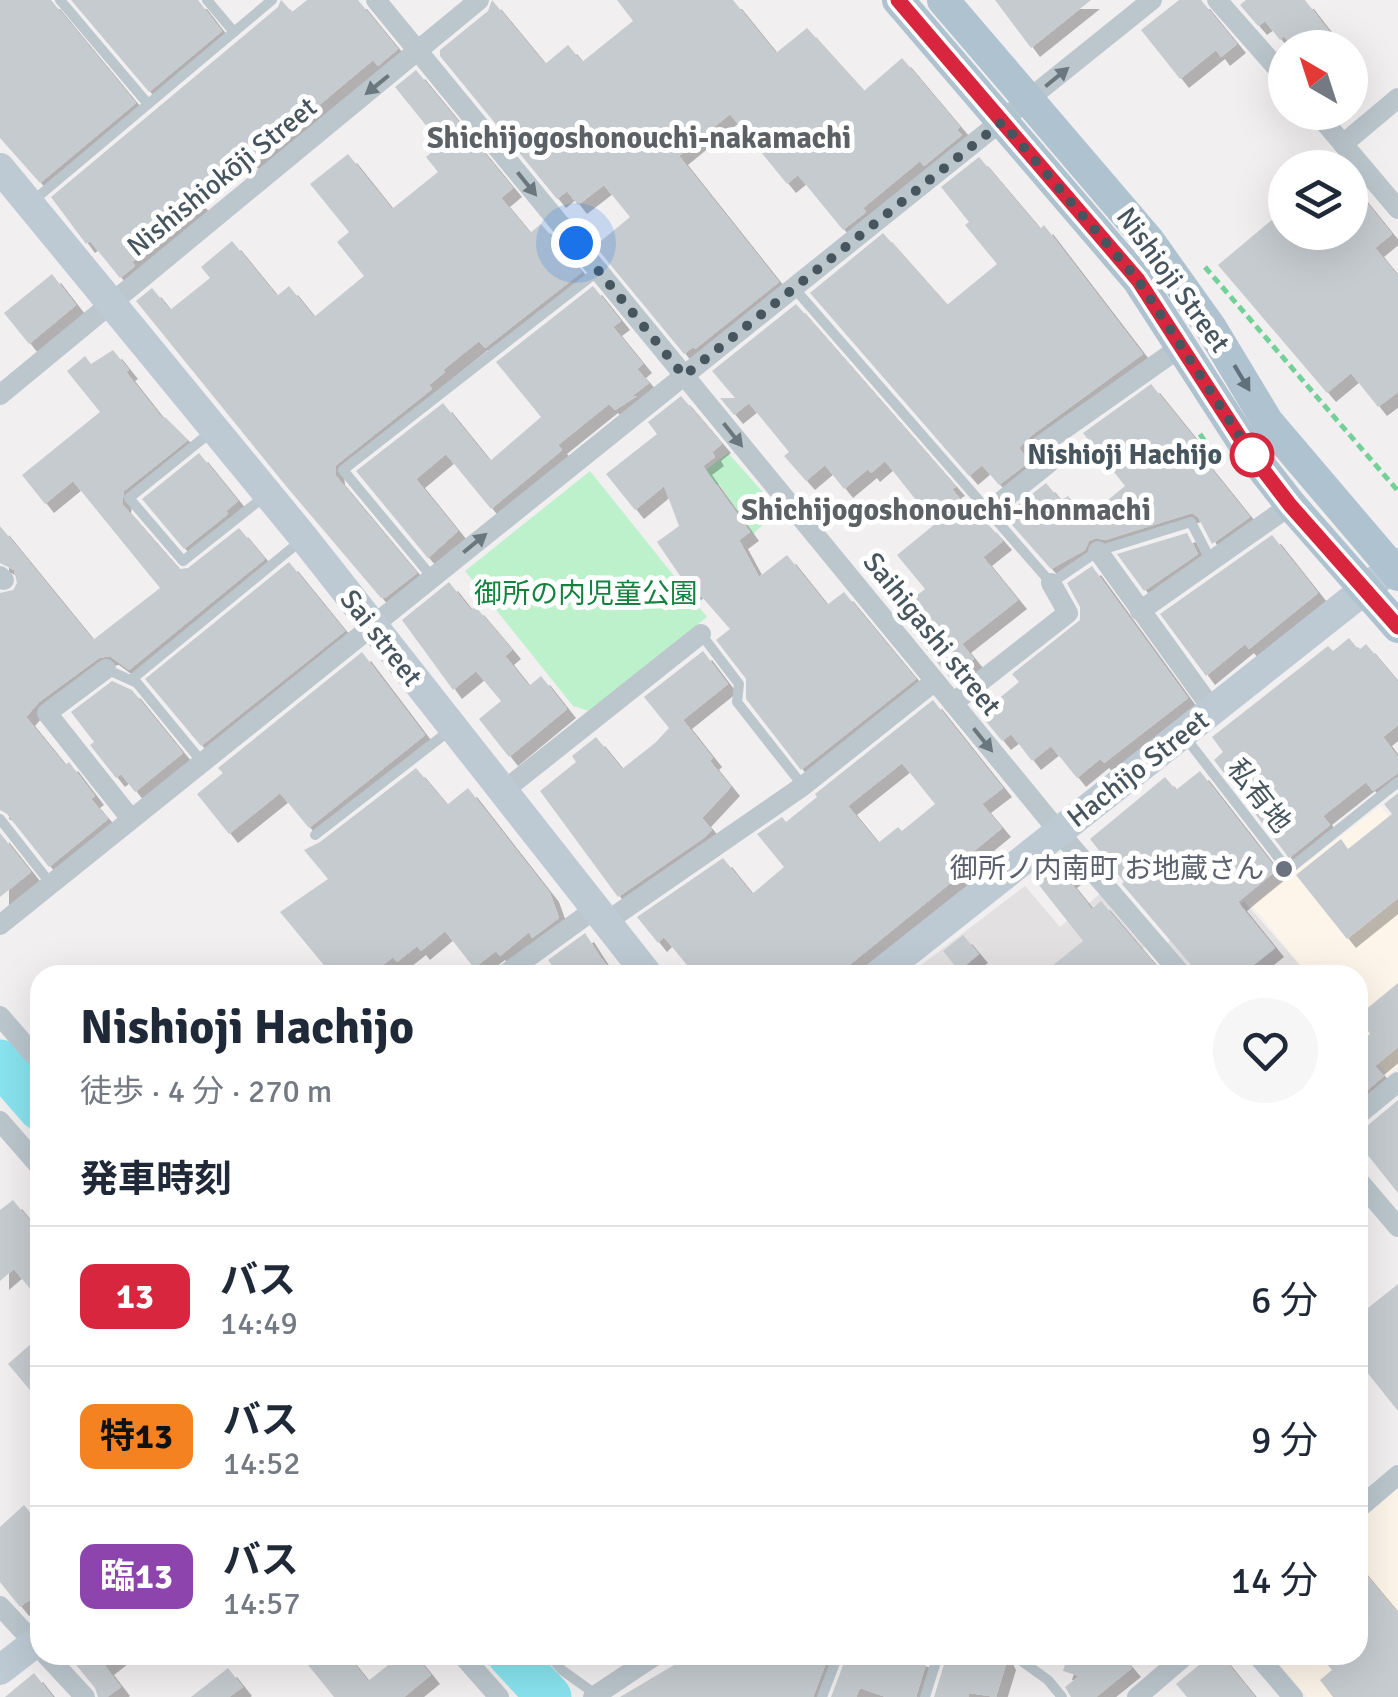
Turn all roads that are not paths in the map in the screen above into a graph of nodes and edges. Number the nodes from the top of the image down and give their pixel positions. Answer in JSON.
{"nodes":[{"id":1,"x":60,"y":0,"type":"edge"},
{"id":2,"x":207,"y":0,"type":"edge"},
{"id":3,"x":272,"y":0,"type":"edge"},
{"id":4,"x":376,"y":0,"type":"edge"},
{"id":5,"x":479,"y":0,"type":"edge"},
{"id":6,"x":898,"y":0,"type":"edge"},
{"id":7,"x":943,"y":0,"type":"edge"},
{"id":8,"x":1152,"y":0,"type":"edge"},
{"id":9,"x":1218,"y":0,"type":"edge"},
{"id":10,"x":234,"y":32,"type":"junction"},
{"id":11,"x":418,"y":51,"type":"junction"},
{"id":12,"x":1268,"y":57,"type":"edge"},
{"id":13,"x":1398,"y":98,"type":"edge"},
{"id":14,"x":1029,"y":100,"type":"junction"},
{"id":15,"x":148,"y":104,"type":"junction"},
{"id":16,"x":1002,"y":122,"type":"junction"},
{"id":17,"x":1331,"y":130,"type":"edge"},
{"id":18,"x":1343,"y":144,"type":"junction"},
{"id":19,"x":0,"y":168,"type":"edge"},
{"id":20,"x":29,"y":204,"type":"junction"},
{"id":21,"x":1398,"y":209,"type":"edge"},
{"id":22,"x":598,"y":271,"type":"junction"},
{"id":23,"x":794,"y":288,"type":"junction"},
{"id":24,"x":111,"y":304,"type":"junction"},
{"id":25,"x":1182,"y":346,"type":"junction"},
{"id":26,"x":684,"y":376,"type":"junction"},
{"id":27,"x":0,"y":395,"type":"edge"},
{"id":28,"x":216,"y":429,"type":"junction"},
{"id":29,"x":267,"y":494,"type":"junction"},
{"id":30,"x":1290,"y":505,"type":"junction"},
{"id":31,"x":989,"y":511,"type":"junction"},
{"id":32,"x":304,"y":538,"type":"junction"},
{"id":33,"x":1098,"y":550,"type":"junction"},
{"id":34,"x":1212,"y":562,"type":"junction"},
{"id":35,"x":1396,"y":569,"type":"edge"},
{"id":36,"x":432,"y":577,"type":"junction"},
{"id":37,"x":1051,"y":582,"type":"junction"},
{"id":38,"x":1365,"y":588,"type":"junction"},
{"id":39,"x":1140,"y":610,"type":"junction"},
{"id":40,"x":372,"y":626,"type":"junction"},
{"id":41,"x":1398,"y":626,"type":"edge"},
{"id":42,"x":701,"y":634,"type":"joint"},
{"id":43,"x":106,"y":669,"type":"joint"},
{"id":44,"x":131,"y":680,"type":"junction"},
{"id":45,"x":935,"y":681,"type":"junction"},
{"id":46,"x":953,"y":703,"type":"junction"},
{"id":47,"x":1213,"y":710,"type":"junction"},
{"id":48,"x":452,"y":728,"type":"junction"},
{"id":49,"x":1182,"y":734,"type":"junction"},
{"id":50,"x":202,"y":762,"type":"junction"},
{"id":51,"x":1398,"y":782,"type":"edge"},
{"id":52,"x":803,"y":786,"type":"junction"},
{"id":53,"x":502,"y":792,"type":"junction"},
{"id":54,"x":0,"y":819,"type":"edge"},
{"id":55,"x":131,"y":819,"type":"junction"},
{"id":56,"x":1059,"y":832,"type":"junction"},
{"id":57,"x":315,"y":834,"type":"dead end"},
{"id":58,"x":52,"y":884,"type":"junction"},
{"id":59,"x":601,"y":916,"type":"junction"},
{"id":60,"x":0,"y":925,"type":"edge"},
{"id":61,"x":520,"y":965,"type":"edge"},
{"id":62,"x":640,"y":965,"type":"edge"},
{"id":63,"x":891,"y":965,"type":"edge"},
{"id":64,"x":1173,"y":965,"type":"edge"},
{"id":65,"x":0,"y":1016,"type":"edge"},
{"id":66,"x":30,"y":1050,"type":"edge"},
{"id":67,"x":1398,"y":1082,"type":"edge"},
{"id":68,"x":1368,"y":1107,"type":"edge"},
{"id":69,"x":0,"y":1120,"type":"edge"},
{"id":70,"x":30,"y":1155,"type":"edge"},
{"id":71,"x":1368,"y":1192,"type":"edge"},
{"id":72,"x":1398,"y":1227,"type":"edge"},
{"id":73,"x":1398,"y":1474,"type":"edge"},
{"id":74,"x":1368,"y":1500,"type":"edge"},
{"id":75,"x":0,"y":1606,"type":"edge"},
{"id":76,"x":30,"y":1636,"type":"edge"},
{"id":77,"x":30,"y":1652,"type":"edge"},
{"id":78,"x":56,"y":1665,"type":"edge"},
{"id":79,"x":471,"y":1665,"type":"edge"},
{"id":80,"x":558,"y":1665,"type":"edge"},
{"id":81,"x":641,"y":1665,"type":"edge"},
{"id":82,"x":834,"y":1665,"type":"edge"},
{"id":83,"x":935,"y":1665,"type":"edge"},
{"id":84,"x":1027,"y":1665,"type":"edge"},
{"id":85,"x":1174,"y":1665,"type":"edge"},
{"id":86,"x":1266,"y":1665,"type":"edge"},
{"id":87,"x":0,"y":1670,"type":"edge"},
{"id":88,"x":596,"y":1696,"type":"edge"},
{"id":89,"x":84,"y":1697,"type":"edge"},
{"id":90,"x":499,"y":1697,"type":"edge"},
{"id":91,"x":822,"y":1697,"type":"edge"},
{"id":92,"x":926,"y":1697,"type":"edge"},
{"id":93,"x":1062,"y":1697,"type":"edge"},
{"id":94,"x":1137,"y":1697,"type":"edge"},
{"id":95,"x":1293,"y":1697,"type":"edge"}],
"edges":[{"from":1,"to":15,"type":"lane"},
{"from":2,"to":10,"type":"lane"},
{"from":3,"to":10,"type":"lane"},
{"from":4,"to":11,"type":"street","name":"Saihigashi street"},
{"from":5,"to":11,"type":"street","name":"Nishishiokōji Street"},
{"from":6,"to":16,"type":"main road","name":"Nishioji Street"},
{"from":7,"to":14,"type":"main road","name":"Nishioji Street"},
{"from":14,"to":8,"type":"street","one_way":true},
{"from":9,"to":12,"type":"street"},
{"from":10,"to":15,"type":"lane"},
{"from":11,"to":22,"type":"street","name":"Saihigashi street","one_way":true},
{"from":11,"to":24,"type":"street","name":"Nishishiokōji Street","one_way":true},
{"from":13,"to":18,"type":"street"},
{"from":14,"to":16,"type":"street"},
{"from":14,"to":35,"type":"main road","name":"Nishioji Street","one_way":true},
{"from":15,"to":20,"type":"lane"},
{"from":16,"to":23,"type":"street"},
{"from":16,"to":25,"type":"main road","name":"Nishioji Street"},
{"from":17,"to":18,"type":"street"},
{"from":18,"to":21,"type":"street"},
{"from":19,"to":20,"type":"street"},
{"from":20,"to":24,"type":"street"},
{"from":22,"to":26,"type":"street","name":"Saihigashi street"},
{"from":22,"to":36,"type":"lane"},
{"from":23,"to":26,"type":"street"},
{"from":23,"to":31,"type":"lane"},
{"from":24,"to":27,"type":"street","name":"Nishishiokōji Street"},
{"from":24,"to":28,"type":"street","name":"Sai street"},
{"from":25,"to":30,"type":"main road","name":"Nishioji Street"},
{"from":25,"to":31,"type":"street"},
{"from":36,"to":26,"type":"street","one_way":true},
{"from":26,"to":45,"type":"street","name":"Saihigashi street","one_way":true},
{"from":28,"to":29,"type":"street","name":"Sai street"},
{"from":28,"to":29,"type":"lane"},
{"from":29,"to":32,"type":"street","name":"Sai street"},
{"from":30,"to":34,"type":"street"},
{"from":30,"to":38,"type":"main road","name":"Nishioji Street"},
{"from":31,"to":37,"type":"lane"},
{"from":32,"to":40,"type":"street","name":"Sai street"},
{"from":32,"to":44,"type":"lane"},
{"from":33,"to":34,"type":"lane"},
{"from":33,"to":37,"type":"lane"},
{"from":33,"to":39,"type":"street"},
{"from":34,"to":39,"type":"street"},
{"from":35,"to":38,"type":"street","name":"Hachijo Street"},
{"from":36,"to":40,"type":"street"},
{"from":37,"to":46,"type":"street"},
{"from":38,"to":41,"type":"main road","name":"Nishioji Street"},
{"from":38,"to":47,"type":"street","name":"Hachijo Street"},
{"from":39,"to":47,"type":"street"},
{"from":40,"to":48,"type":"street","name":"Sai street"},
{"from":40,"to":50,"type":"street"},
{"from":42,"to":52,"type":"lane"},
{"from":42,"to":53,"type":"street"},
{"from":43,"to":44,"type":"lane"},
{"from":43,"to":55,"type":"street"},
{"from":44,"to":50,"type":"lane"},
{"from":45,"to":46,"type":"street","name":"Saihigashi street"},
{"from":45,"to":52,"type":"street"},
{"from":46,"to":56,"type":"street","name":"Saihigashi street","one_way":true},
{"from":47,"to":49,"type":"street","name":"Hachijo Street"},
{"from":48,"to":53,"type":"street","name":"Sai street"},
{"from":48,"to":57,"type":"lane"},
{"from":49,"to":51,"type":"lane","name":"私有地"},
{"from":49,"to":56,"type":"street","name":"Hachijo Street"},
{"from":50,"to":55,"type":"street"},
{"from":52,"to":59,"type":"street"},
{"from":53,"to":59,"type":"street","name":"Sai street"},
{"from":54,"to":58,"type":"lane"},
{"from":55,"to":58,"type":"street"},
{"from":56,"to":63,"type":"street","name":"Hachijo Street"},
{"from":56,"to":64,"type":"street","name":"Saihigashi street"},
{"from":58,"to":60,"type":"street"},
{"from":59,"to":61,"type":"street"},
{"from":59,"to":62,"type":"street","name":"Sai street"},
{"from":65,"to":66,"type":"street"},
{"from":67,"to":68,"type":"street"},
{"from":69,"to":70,"type":"street"},
{"from":71,"to":72,"type":"street"},
{"from":73,"to":74,"type":"street"},
{"from":75,"to":76,"type":"street"},
{"from":77,"to":87,"type":"street"},
{"from":78,"to":89,"type":"street"},
{"from":79,"to":90,"type":"street"},
{"from":80,"to":88,"type":"lane"},
{"from":81,"to":88,"type":"street"},
{"from":82,"to":91,"type":"lane"},
{"from":83,"to":92,"type":"lane"},
{"from":84,"to":93,"type":"lane"},
{"from":85,"to":94,"type":"street"},
{"from":86,"to":95,"type":"street"}]}
